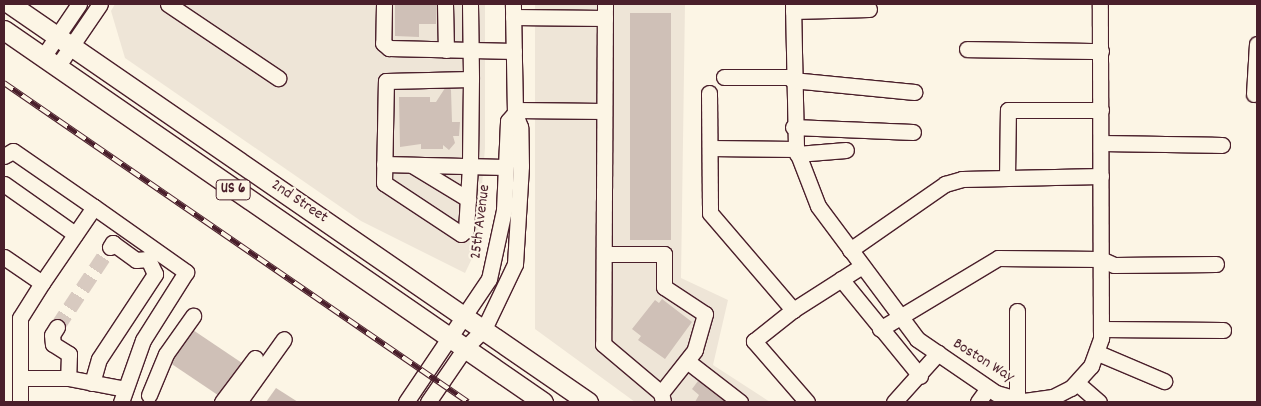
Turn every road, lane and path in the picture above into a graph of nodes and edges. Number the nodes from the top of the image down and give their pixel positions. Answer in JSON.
{"nodes":[{"id":1,"x":10,"y":4,"type":"edge"},
{"id":2,"x":79,"y":4,"type":"edge"},
{"id":3,"x":100,"y":4,"type":"edge"},
{"id":4,"x":168,"y":4,"type":"edge"},
{"id":5,"x":384,"y":4,"type":"edge"},
{"id":6,"x":445,"y":4,"type":"edge"},
{"id":7,"x":470,"y":4,"type":"edge"},
{"id":8,"x":1100,"y":4,"type":"edge"},
{"id":9,"x":793,"y":7,"type":"edge"},
{"id":10,"x":869,"y":9,"type":"dead end"},
{"id":11,"x":513,"y":11,"type":"edge"},
{"id":12,"x":605,"y":11,"type":"edge"},
{"id":13,"x":4,"y":30,"type":"edge"},
{"id":14,"x":65,"y":41,"type":"junction"},
{"id":15,"x":1257,"y":44,"type":"edge"},
{"id":16,"x":967,"y":49,"type":"dead end"},
{"id":17,"x":446,"y":50,"type":"junction"},
{"id":18,"x":471,"y":50,"type":"junction"},
{"id":19,"x":514,"y":51,"type":"junction"},
{"id":20,"x":1100,"y":51,"type":"junction"},
{"id":21,"x":50,"y":62,"type":"junction"},
{"id":22,"x":724,"y":77,"type":"dead end"},
{"id":23,"x":278,"y":78,"type":"dead end"},
{"id":24,"x":471,"y":79,"type":"junction"},
{"id":25,"x":792,"y":79,"type":"junction"},
{"id":26,"x":914,"y":92,"type":"dead end"},
{"id":27,"x":709,"y":93,"type":"dead end"},
{"id":28,"x":1254,"y":94,"type":"dead end"},
{"id":29,"x":1101,"y":110,"type":"junction"},
{"id":30,"x":515,"y":112,"type":"junction"},
{"id":31,"x":604,"y":112,"type":"junction"},
{"id":32,"x":794,"y":127,"type":"junction"},
{"id":33,"x":913,"y":132,"type":"dead end"},
{"id":34,"x":1101,"y":143,"type":"junction"},
{"id":35,"x":1222,"y":145,"type":"dead end"},
{"id":36,"x":710,"y":148,"type":"junction"},
{"id":37,"x":846,"y":150,"type":"dead end"},
{"id":38,"x":796,"y":151,"type":"junction"},
{"id":39,"x":4,"y":156,"type":"edge"},
{"id":40,"x":384,"y":164,"type":"junction"},
{"id":41,"x":412,"y":165,"type":"junction"},
{"id":42,"x":470,"y":166,"type":"junction"},
{"id":43,"x":505,"y":167,"type":"junction"},
{"id":44,"x":1101,"y":176,"type":"junction"},
{"id":45,"x":1007,"y":178,"type":"junction"},
{"id":46,"x":4,"y":184,"type":"edge"},
{"id":47,"x":468,"y":199,"type":"junction"},
{"id":48,"x":94,"y":207,"type":"junction"},
{"id":49,"x":121,"y":226,"type":"junction"},
{"id":50,"x":75,"y":234,"type":"junction"},
{"id":51,"x":850,"y":250,"type":"junction"},
{"id":52,"x":604,"y":254,"type":"junction"},
{"id":53,"x":4,"y":257,"type":"edge"},
{"id":54,"x":1101,"y":259,"type":"junction"},
{"id":55,"x":1216,"y":264,"type":"dead end"},
{"id":56,"x":862,"y":266,"type":"junction"},
{"id":57,"x":841,"y":279,"type":"junction"},
{"id":58,"x":42,"y":283,"type":"junction"},
{"id":59,"x":793,"y":310,"type":"junction"},
{"id":60,"x":1017,"y":311,"type":"dead end"},
{"id":61,"x":898,"y":315,"type":"junction"},
{"id":62,"x":193,"y":316,"type":"dead end"},
{"id":63,"x":466,"y":316,"type":"junction"},
{"id":64,"x":57,"y":328,"type":"tunnel mouth"},
{"id":65,"x":484,"y":329,"type":"junction"},
{"id":66,"x":880,"y":329,"type":"junction"},
{"id":67,"x":1101,"y":329,"type":"junction"},
{"id":68,"x":1223,"y":330,"type":"dead end"},
{"id":69,"x":284,"y":339,"type":"dead end"},
{"id":70,"x":457,"y":343,"type":"junction"},
{"id":71,"x":938,"y":353,"type":"junction"},
{"id":72,"x":1098,"y":353,"type":"junction"},
{"id":73,"x":255,"y":358,"type":"dead end"},
{"id":74,"x":687,"y":361,"type":"junction"},
{"id":75,"x":920,"y":376,"type":"junction"},
{"id":76,"x":20,"y":378,"type":"junction"},
{"id":77,"x":68,"y":378,"type":"junction"},
{"id":78,"x":1164,"y":381,"type":"dead end"},
{"id":79,"x":92,"y":383,"type":"junction"},
{"id":80,"x":1076,"y":383,"type":"junction"},
{"id":81,"x":988,"y":388,"type":"junction"},
{"id":82,"x":149,"y":395,"type":"dead end"},
{"id":83,"x":123,"y":396,"type":"edge"},
{"id":84,"x":662,"y":398,"type":"edge"},
{"id":85,"x":1018,"y":401,"type":"edge"},
{"id":86,"x":1047,"y":401,"type":"edge"},
{"id":87,"x":20,"y":402,"type":"edge"},
{"id":88,"x":222,"y":402,"type":"edge"},
{"id":89,"x":239,"y":402,"type":"edge"},
{"id":90,"x":406,"y":402,"type":"edge"},
{"id":91,"x":428,"y":402,"type":"edge"},
{"id":92,"x":543,"y":402,"type":"edge"},
{"id":93,"x":588,"y":402,"type":"edge"},
{"id":94,"x":740,"y":402,"type":"edge"},
{"id":95,"x":807,"y":402,"type":"edge"},
{"id":96,"x":894,"y":402,"type":"edge"},
{"id":97,"x":978,"y":402,"type":"edge"},
{"id":98,"x":1099,"y":402,"type":"edge"}],
"edges":[{"from":1,"to":14,"type":"main road","name":"2nd Street","number":"US 6"},
{"from":2,"to":14,"type":"street"},
{"from":3,"to":14,"type":"street"},
{"from":4,"to":23,"type":"street"},
{"from":5,"to":17,"type":"street"},
{"from":6,"to":17,"type":"street"},
{"from":7,"to":18,"type":"street"},
{"from":8,"to":20,"type":"street","name":"Boston Way"},
{"from":9,"to":10,"type":"street"},
{"from":9,"to":25,"type":"street","name":"Boston Way"},
{"from":11,"to":12,"type":"street"},
{"from":11,"to":19,"type":"street","name":"25th Avenue"},
{"from":12,"to":31,"type":"street"},
{"from":13,"to":21,"type":"main road","name":"2nd Street","number":"US 6"},
{"from":14,"to":21,"type":"street"},
{"from":14,"to":63,"type":"main road","name":"2nd Street","number":"US 6"},
{"from":15,"to":28,"type":"street"},
{"from":16,"to":20,"type":"street"},
{"from":17,"to":18,"type":"street"},
{"from":18,"to":19,"type":"street"},
{"from":18,"to":24,"type":"street"},
{"from":19,"to":30,"type":"street","name":"25th Avenue"},
{"from":20,"to":29,"type":"street","name":"Boston Way"},
{"from":21,"to":70,"type":"main road","name":"2nd Street","number":"US 6"},
{"from":22,"to":25,"type":"street"},
{"from":24,"to":40,"type":"street"},
{"from":24,"to":42,"type":"street"},
{"from":25,"to":26,"type":"street"},
{"from":25,"to":32,"type":"street","name":"Boston Way"},
{"from":27,"to":36,"type":"street"},
{"from":29,"to":34,"type":"street","name":"Boston Way"},
{"from":29,"to":45,"type":"street"},
{"from":30,"to":31,"type":"street"},
{"from":30,"to":43,"type":"street","name":"25th Avenue"},
{"from":30,"to":65,"type":"street","name":"25th Avenue"},
{"from":31,"to":52,"type":"street"},
{"from":32,"to":33,"type":"street"},
{"from":32,"to":38,"type":"street","name":"Boston Way"},
{"from":34,"to":35,"type":"street"},
{"from":34,"to":44,"type":"street","name":"Boston Way"},
{"from":36,"to":38,"type":"street"},
{"from":36,"to":59,"type":"street"},
{"from":37,"to":38,"type":"street"},
{"from":38,"to":51,"type":"street","name":"Boston Way"},
{"from":39,"to":48,"type":"street"},
{"from":40,"to":41,"type":"street"},
{"from":40,"to":47,"type":"street"},
{"from":41,"to":42,"type":"street"},
{"from":41,"to":47,"type":"street"},
{"from":42,"to":43,"type":"street"},
{"from":42,"to":47,"type":"street"},
{"from":43,"to":63,"type":"street","name":"25th Avenue"},
{"from":44,"to":45,"type":"street"},
{"from":44,"to":54,"type":"street","name":"Boston Way"},
{"from":45,"to":51,"type":"street"},
{"from":46,"to":50,"type":"street"},
{"from":48,"to":49,"type":"street"},
{"from":48,"to":50,"type":"street"},
{"from":49,"to":79,"type":"street"},
{"from":49,"to":83,"type":"street"},
{"from":50,"to":58,"type":"street"},
{"from":51,"to":56,"type":"street","name":"Boston Way"},
{"from":52,"to":74,"type":"street"},
{"from":52,"to":84,"type":"street"},
{"from":53,"to":58,"type":"street"},
{"from":54,"to":55,"type":"street"},
{"from":54,"to":61,"type":"street"},
{"from":54,"to":67,"type":"street","name":"Boston Way"},
{"from":56,"to":57,"type":"street"},
{"from":56,"to":61,"type":"street","name":"Boston Way"},
{"from":57,"to":59,"type":"street"},
{"from":57,"to":66,"type":"street"},
{"from":58,"to":76,"type":"street"},
{"from":59,"to":95,"type":"street"},
{"from":60,"to":85,"type":"street"},
{"from":61,"to":66,"type":"street"},
{"from":61,"to":71,"type":"street","name":"Boston Way"},
{"from":62,"to":82,"type":"street"},
{"from":63,"to":65,"type":"main road","name":"2nd Street","number":"US 6"},
{"from":63,"to":70,"type":"street","name":"25th Avenue"},
{"from":64,"to":77,"type":"street"},
{"from":65,"to":70,"type":"street","name":"25th Avenue"},
{"from":65,"to":93,"type":"main road","name":"2nd Street","number":"US 6"},
{"from":66,"to":75,"type":"street"},
{"from":67,"to":68,"type":"street"},
{"from":67,"to":72,"type":"street","name":"Boston Way"},
{"from":69,"to":89,"type":"street"},
{"from":70,"to":90,"type":"street","name":"25th Avenue"},
{"from":70,"to":91,"type":"street","name":"25th Avenue"},
{"from":70,"to":92,"type":"main road","name":"2nd Street","number":"US 6"},
{"from":71,"to":75,"type":"street"},
{"from":71,"to":81,"type":"street","name":"Boston Way"},
{"from":72,"to":78,"type":"street"},
{"from":72,"to":80,"type":"street","name":"Boston Way"},
{"from":73,"to":88,"type":"street"},
{"from":74,"to":84,"type":"street"},
{"from":74,"to":94,"type":"street"},
{"from":75,"to":96,"type":"street"},
{"from":76,"to":77,"type":"street"},
{"from":76,"to":87,"type":"street"},
{"from":77,"to":79,"type":"street"},
{"from":79,"to":83,"type":"street"},
{"from":80,"to":86,"type":"street","name":"Boston Way"},
{"from":80,"to":98,"type":"street"},
{"from":81,"to":85,"type":"street","name":"Boston Way"},
{"from":81,"to":97,"type":"street"},
{"from":85,"to":86,"type":"street","name":"Boston Way"}]}
